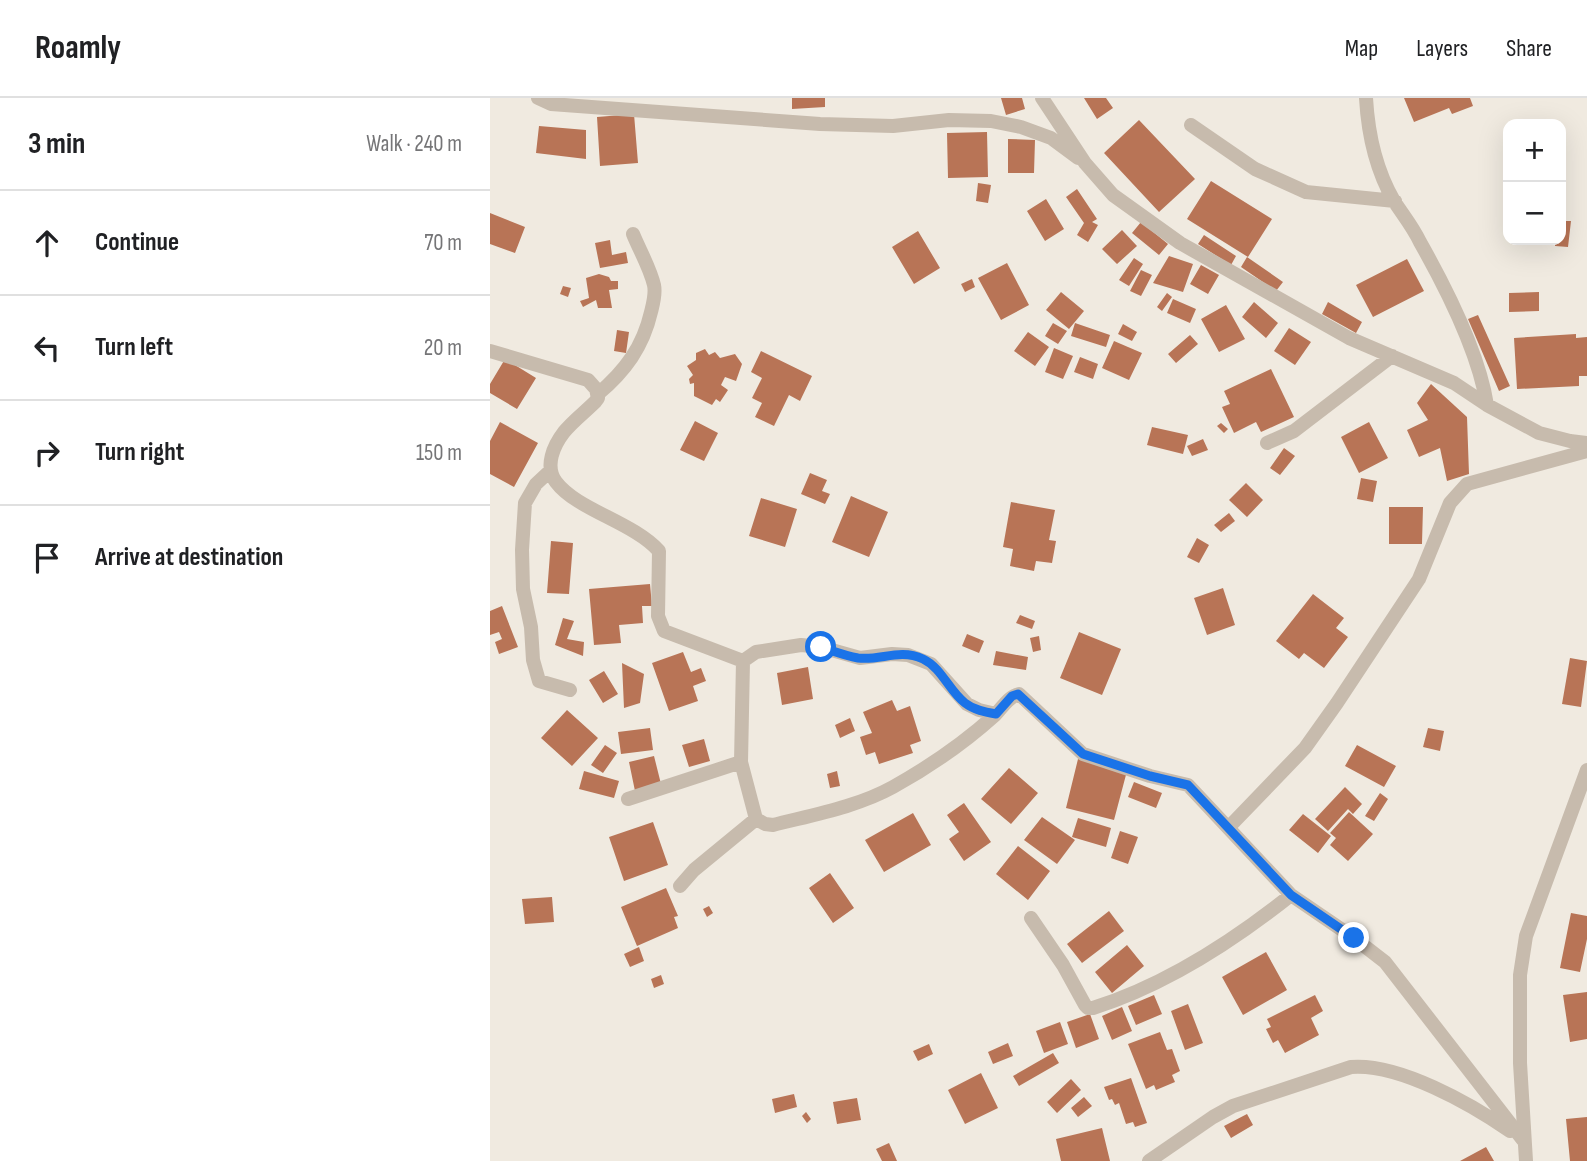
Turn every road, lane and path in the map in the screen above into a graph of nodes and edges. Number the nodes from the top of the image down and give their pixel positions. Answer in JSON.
{"nodes":[{"id":1,"x":538,"y":98,"type":"edge"},
{"id":2,"x":1042,"y":98,"type":"edge"},
{"id":3,"x":1366,"y":98,"type":"edge"},
{"id":4,"x":1191,"y":125,"type":"dead end"},
{"id":5,"x":1085,"y":163,"type":"junction"},
{"id":6,"x":1395,"y":201,"type":"junction"},
{"id":7,"x":633,"y":234,"type":"dead end"},
{"id":8,"x":490,"y":351,"type":"edge"},
{"id":9,"x":1392,"y":356,"type":"junction"},
{"id":10,"x":598,"y":394,"type":"junction"},
{"id":11,"x":1487,"y":405,"type":"junction"},
{"id":12,"x":1267,"y":443,"type":"dead end"},
{"id":13,"x":1587,"y":443,"type":"edge"},
{"id":14,"x":1587,"y":452,"type":"edge"},
{"id":15,"x":551,"y":470,"type":"junction"},
{"id":16,"x":743,"y":661,"type":"junction"},
{"id":17,"x":570,"y":690,"type":"dead end"},
{"id":18,"x":996,"y":714,"type":"junction"},
{"id":19,"x":741,"y":762,"type":"junction"},
{"id":20,"x":1587,"y":770,"type":"edge"},
{"id":21,"x":628,"y":799,"type":"dead end"},
{"id":22,"x":756,"y":819,"type":"junction"},
{"id":23,"x":1229,"y":827,"type":"junction"},
{"id":24,"x":680,"y":886,"type":"dead end"},
{"id":25,"x":1291,"y":895,"type":"junction"},
{"id":26,"x":1031,"y":918,"type":"dead end"},
{"id":27,"x":1523,"y":1140,"type":"junction"},
{"id":28,"x":1150,"y":1161,"type":"edge"},
{"id":29,"x":1526,"y":1161,"type":"edge"}],
"edges":[{"from":1,"to":5,"type":"street"},
{"from":2,"to":5,"type":"street"},
{"from":3,"to":6,"type":"street"},
{"from":4,"to":6,"type":"street"},
{"from":5,"to":9,"type":"street"},
{"from":6,"to":11,"type":"street"},
{"from":7,"to":10,"type":"street"},
{"from":8,"to":10,"type":"street"},
{"from":9,"to":11,"type":"street"},
{"from":9,"to":12,"type":"street"},
{"from":10,"to":15,"type":"street"},
{"from":11,"to":13,"type":"street"},
{"from":14,"to":23,"type":"street"},
{"from":15,"to":16,"type":"street"},
{"from":15,"to":17,"type":"street"},
{"from":16,"to":18,"type":"street"},
{"from":16,"to":19,"type":"street"},
{"from":18,"to":22,"type":"street"},
{"from":18,"to":23,"type":"street"},
{"from":19,"to":21,"type":"street"},
{"from":19,"to":22,"type":"street"},
{"from":20,"to":27,"type":"street"},
{"from":22,"to":24,"type":"street"},
{"from":23,"to":25,"type":"street"},
{"from":25,"to":26,"type":"street"},
{"from":25,"to":27,"type":"street"},
{"from":27,"to":28,"type":"street"},
{"from":27,"to":29,"type":"street"}]}
